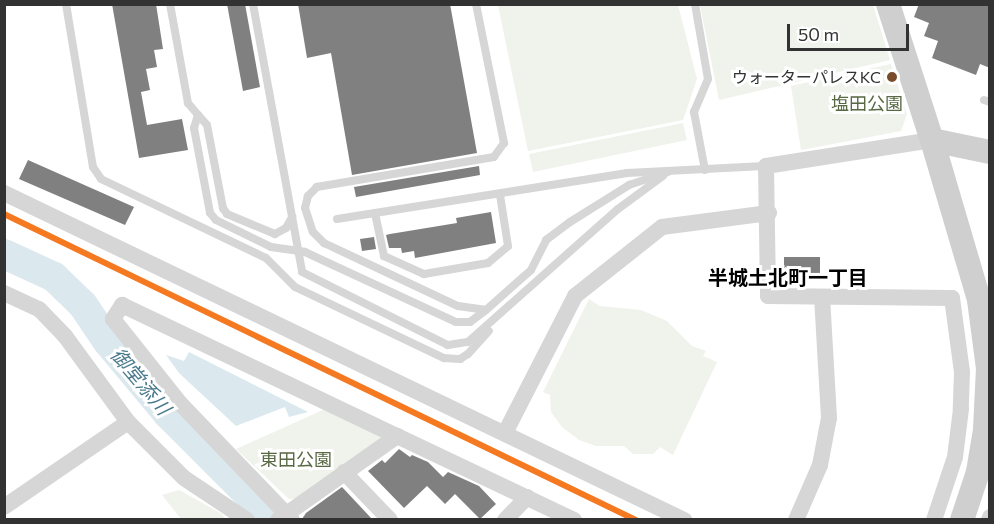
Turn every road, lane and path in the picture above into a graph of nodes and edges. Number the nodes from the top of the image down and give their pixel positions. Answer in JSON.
{"nodes":[{"id":1,"x":66,"y":4,"type":"edge"},
{"id":2,"x":171,"y":4,"type":"edge"},
{"id":3,"x":253,"y":4,"type":"edge"},
{"id":4,"x":476,"y":4,"type":"edge"},
{"id":5,"x":695,"y":4,"type":"edge"},
{"id":6,"x":888,"y":4,"type":"edge"},
{"id":7,"x":198,"y":115,"type":"junction"},
{"id":8,"x":932,"y":140,"type":"junction"},
{"id":9,"x":990,"y":152,"type":"edge"},
{"id":10,"x":766,"y":166,"type":"junction"},
{"id":11,"x":705,"y":170,"type":"junction"},
{"id":12,"x":668,"y":172,"type":"junction"},
{"id":13,"x":4,"y":193,"type":"edge"},
{"id":14,"x":500,"y":195,"type":"junction"},
{"id":15,"x":375,"y":213,"type":"junction"},
{"id":16,"x":769,"y":213,"type":"junction"},
{"id":17,"x":292,"y":216,"type":"junction"},
{"id":18,"x":337,"y":219,"type":"dead end"},
{"id":19,"x":298,"y":251,"type":"junction"},
{"id":20,"x":4,"y":293,"type":"edge"},
{"id":21,"x":822,"y":298,"type":"junction"},
{"id":22,"x":486,"y":310,"type":"junction"},
{"id":23,"x":505,"y":313,"type":"junction"},
{"id":24,"x":128,"y":422,"type":"junction"},
{"id":25,"x":505,"y":433,"type":"junction"},
{"id":26,"x":397,"y":436,"type":"junction"},
{"id":27,"x":344,"y":472,"type":"junction"},
{"id":28,"x":527,"y":497,"type":"junction"},
{"id":29,"x":4,"y":507,"type":"edge"},
{"id":30,"x":286,"y":517,"type":"edge"},
{"id":31,"x":238,"y":518,"type":"edge"},
{"id":32,"x":390,"y":519,"type":"edge"},
{"id":33,"x":505,"y":519,"type":"edge"},
{"id":34,"x":574,"y":519,"type":"edge"},
{"id":35,"x":684,"y":519,"type":"edge"},
{"id":36,"x":796,"y":519,"type":"edge"},
{"id":37,"x":934,"y":519,"type":"edge"},
{"id":38,"x":962,"y":519,"type":"edge"}],
"edges":[{"from":1,"to":23,"type":"lane"},
{"from":2,"to":7,"type":"lane"},
{"from":3,"to":17,"type":"lane"},
{"from":4,"to":22,"type":"lane"},
{"from":5,"to":11,"type":"lane"},
{"from":6,"to":8,"type":"street"},
{"from":7,"to":17,"type":"lane"},
{"from":7,"to":19,"type":"lane"},
{"from":8,"to":9,"type":"street"},
{"from":8,"to":10,"type":"street"},
{"from":8,"to":38,"type":"street"},
{"from":10,"to":11,"type":"lane"},
{"from":10,"to":16,"type":"street"},
{"from":11,"to":12,"type":"lane"},
{"from":12,"to":14,"type":"lane"},
{"from":12,"to":22,"type":"lane"},
{"from":12,"to":23,"type":"lane"},
{"from":13,"to":25,"type":"street"},
{"from":14,"to":15,"type":"lane"},
{"from":14,"to":15,"type":"lane"},
{"from":15,"to":18,"type":"lane"},
{"from":16,"to":21,"type":"street"},
{"from":16,"to":25,"type":"street"},
{"from":17,"to":19,"type":"lane"},
{"from":19,"to":22,"type":"lane"},
{"from":19,"to":23,"type":"lane"},
{"from":20,"to":24,"type":"street"},
{"from":21,"to":36,"type":"street"},
{"from":21,"to":37,"type":"street"},
{"from":24,"to":29,"type":"street"},
{"from":24,"to":31,"type":"street"},
{"from":25,"to":35,"type":"street"},
{"from":26,"to":27,"type":"street"},
{"from":26,"to":28,"type":"street"},
{"from":26,"to":30,"type":"street"},
{"from":27,"to":30,"type":"street"},
{"from":27,"to":32,"type":"street"},
{"from":28,"to":33,"type":"street"},
{"from":28,"to":34,"type":"street"}]}
